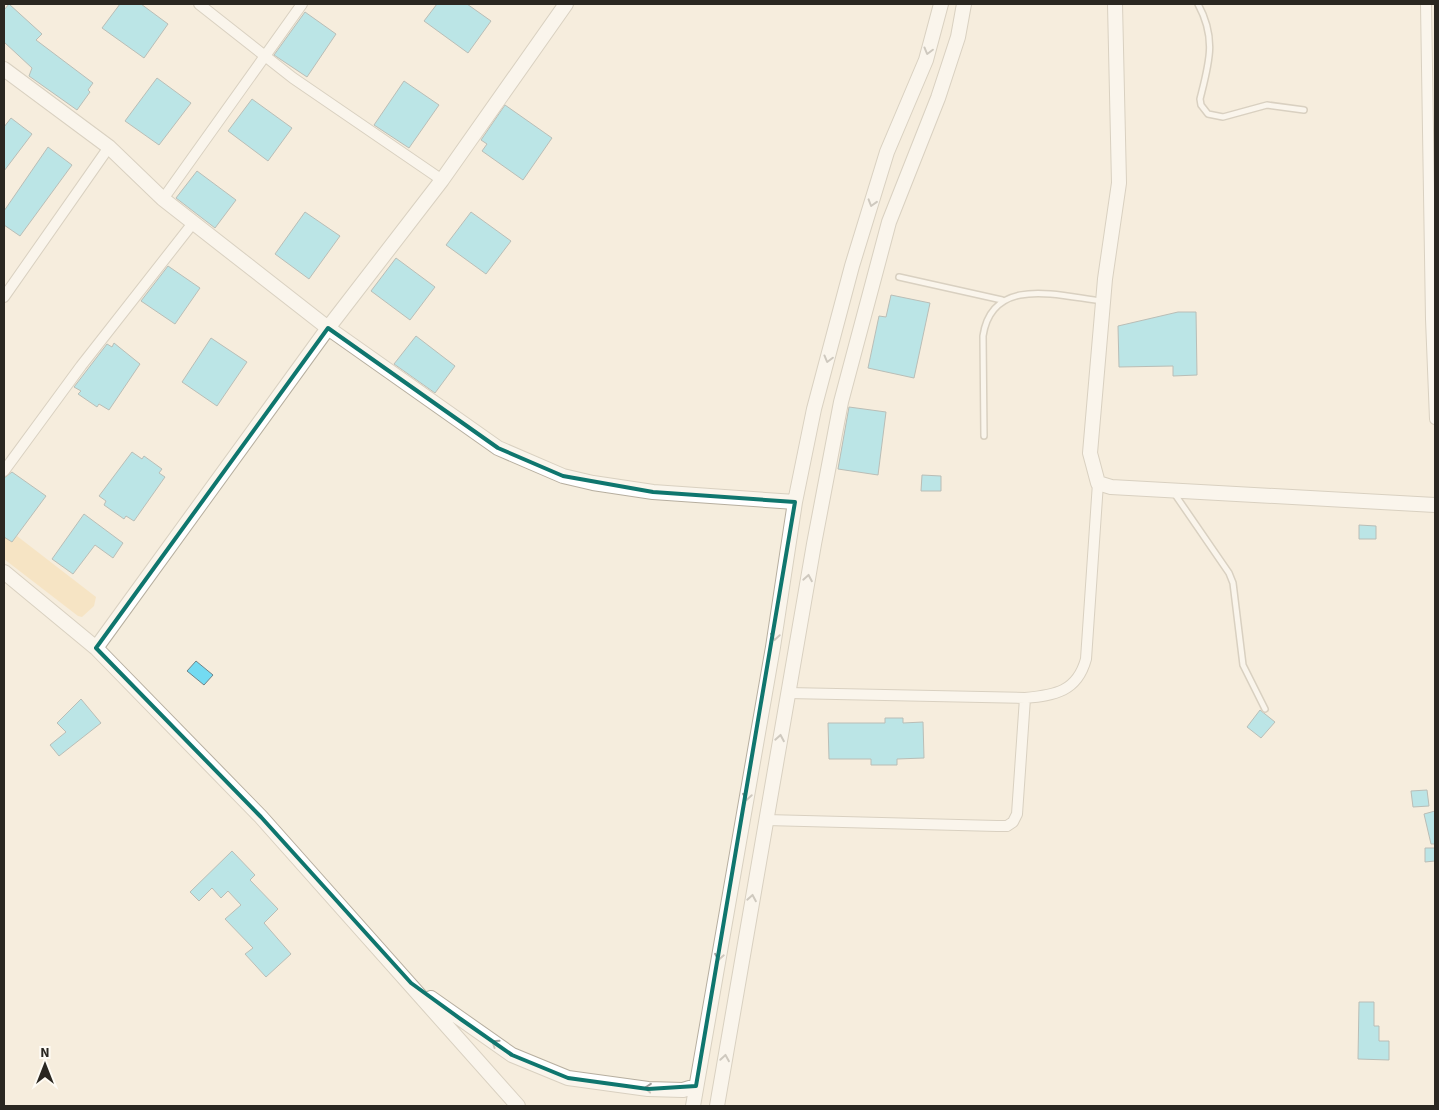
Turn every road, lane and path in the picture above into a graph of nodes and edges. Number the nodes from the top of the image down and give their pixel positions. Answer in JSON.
{"nodes":[{"id":1,"x":199,"y":4,"type":"edge"},
{"id":2,"x":302,"y":4,"type":"edge"},
{"id":3,"x":566,"y":4,"type":"edge"},
{"id":4,"x":940,"y":4,"type":"edge"},
{"id":5,"x":964,"y":4,"type":"edge"},
{"id":6,"x":1115,"y":4,"type":"edge"},
{"id":7,"x":1198,"y":4,"type":"edge"},
{"id":8,"x":1426,"y":4,"type":"edge"},
{"id":9,"x":264,"y":55,"type":"junction"},
{"id":10,"x":4,"y":69,"type":"edge"},
{"id":11,"x":1304,"y":110,"type":"dead end"},
{"id":12,"x":109,"y":147,"type":"junction"},
{"id":13,"x":442,"y":180,"type":"junction"},
{"id":14,"x":1432,"y":183,"type":"edge"},
{"id":15,"x":163,"y":198,"type":"junction"},
{"id":16,"x":193,"y":223,"type":"junction"},
{"id":17,"x":899,"y":277,"type":"dead end"},
{"id":18,"x":4,"y":297,"type":"edge"},
{"id":19,"x":1002,"y":300,"type":"junction"},
{"id":20,"x":1103,"y":301,"type":"junction"},
{"id":21,"x":328,"y":328,"type":"junction"},
{"id":22,"x":1435,"y":419,"type":"edge"},
{"id":23,"x":984,"y":436,"type":"dead end"},
{"id":24,"x":4,"y":471,"type":"edge"},
{"id":25,"x":1098,"y":483,"type":"junction"},
{"id":26,"x":1173,"y":490,"type":"junction"},
{"id":27,"x":795,"y":502,"type":"junction"},
{"id":28,"x":1435,"y":505,"type":"edge"},
{"id":29,"x":4,"y":572,"type":"edge"},
{"id":30,"x":96,"y":648,"type":"junction"},
{"id":31,"x":788,"y":693,"type":"junction"},
{"id":32,"x":1024,"y":698,"type":"junction"},
{"id":33,"x":1265,"y":709,"type":"dead end"},
{"id":34,"x":766,"y":820,"type":"junction"},
{"id":35,"x":411,"y":983,"type":"junction"},
{"id":36,"x":696,"y":1086,"type":"junction"},
{"id":37,"x":518,"y":1106,"type":"edge"},
{"id":38,"x":693,"y":1106,"type":"edge"},
{"id":39,"x":717,"y":1106,"type":"edge"}],
"edges":[{"from":1,"to":9,"type":"street"},
{"from":2,"to":9,"type":"street"},
{"from":3,"to":13,"type":"main road"},
{"from":4,"to":27,"type":"main road","one_way":true},
{"from":31,"to":5,"type":"main road","one_way":true},
{"from":6,"to":20,"type":"main road"},
{"from":7,"to":11,"type":"lane"},
{"from":8,"to":14,"type":"street"},
{"from":9,"to":13,"type":"street"},
{"from":9,"to":15,"type":"street"},
{"from":10,"to":12,"type":"main road"},
{"from":12,"to":15,"type":"main road"},
{"from":12,"to":18,"type":"street"},
{"from":13,"to":21,"type":"main road"},
{"from":14,"to":22,"type":"street"},
{"from":15,"to":16,"type":"main road"},
{"from":16,"to":21,"type":"main road"},
{"from":16,"to":24,"type":"street"},
{"from":17,"to":19,"type":"lane"},
{"from":19,"to":20,"type":"lane"},
{"from":19,"to":23,"type":"lane"},
{"from":20,"to":25,"type":"main road"},
{"from":21,"to":27,"type":"main road"},
{"from":21,"to":30,"type":"main road"},
{"from":25,"to":26,"type":"main road"},
{"from":25,"to":32,"type":"street"},
{"from":26,"to":28,"type":"main road"},
{"from":26,"to":33,"type":"lane"},
{"from":27,"to":36,"type":"main road","one_way":true},
{"from":29,"to":30,"type":"main road"},
{"from":30,"to":35,"type":"main road"},
{"from":31,"to":32,"type":"street"},
{"from":34,"to":31,"type":"main road","one_way":true},
{"from":32,"to":34,"type":"street"},
{"from":39,"to":34,"type":"main road","one_way":true},
{"from":36,"to":35,"type":"main road","one_way":true},
{"from":35,"to":37,"type":"main road"},
{"from":36,"to":38,"type":"main road"}]}
